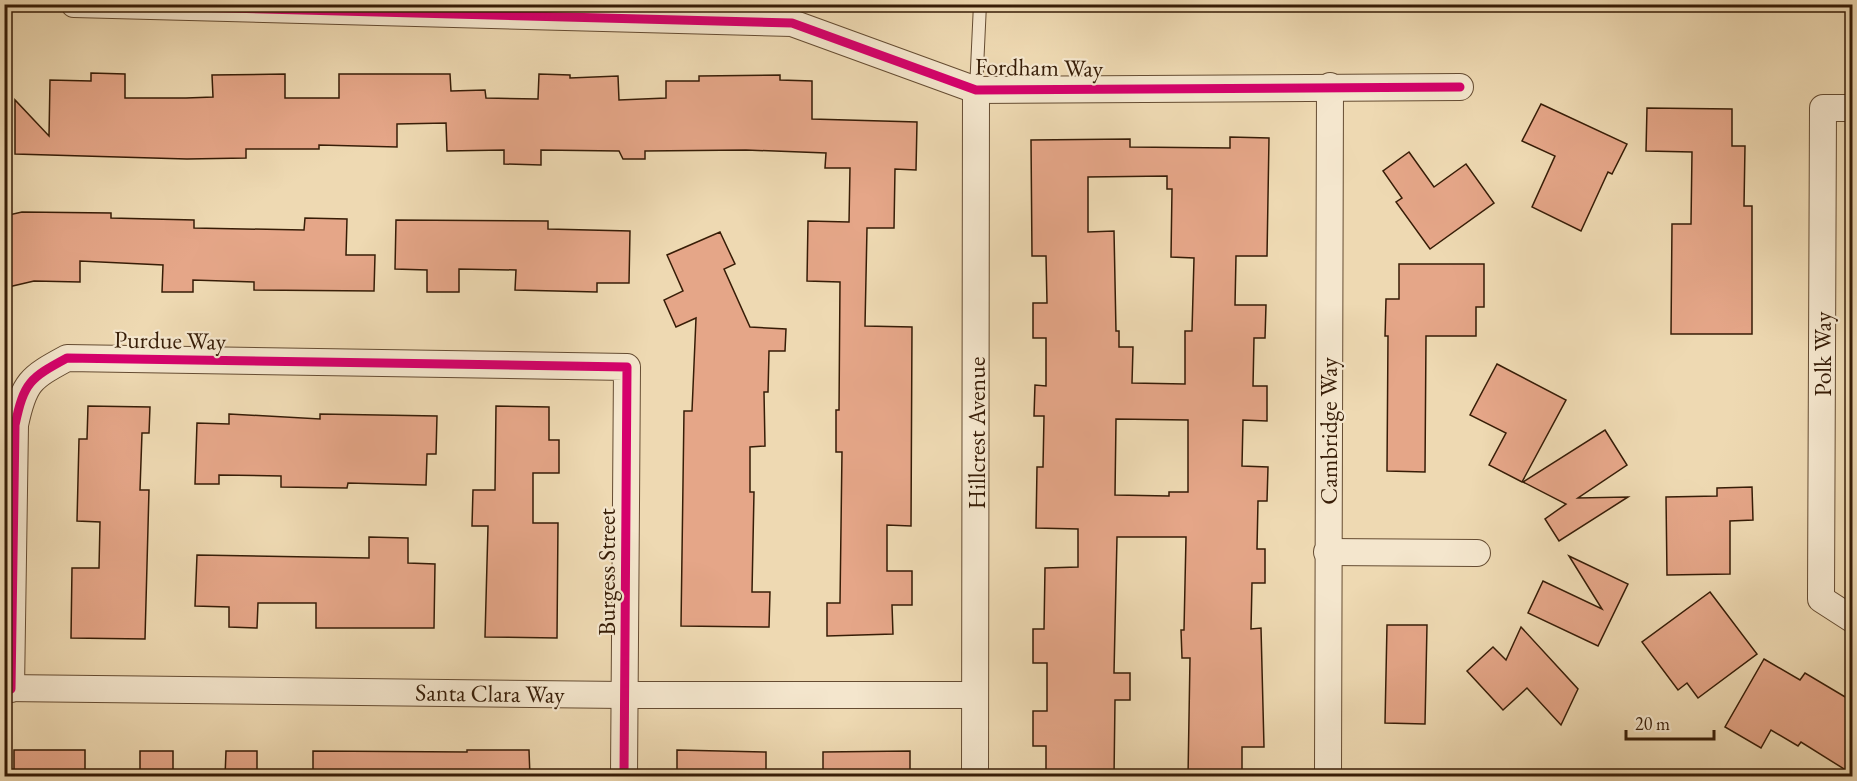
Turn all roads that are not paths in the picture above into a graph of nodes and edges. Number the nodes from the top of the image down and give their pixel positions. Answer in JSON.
{"nodes":[{"id":1,"x":74,"y":4,"type":"edge"},
{"id":2,"x":980,"y":4,"type":"edge"},
{"id":3,"x":792,"y":14,"type":"edge"},
{"id":4,"x":1330,"y":86,"type":"junction"},
{"id":5,"x":1460,"y":87,"type":"dead end"},
{"id":6,"x":976,"y":90,"type":"junction"},
{"id":7,"x":1852,"y":108,"type":"edge"},
{"id":8,"x":627,"y":367,"type":"joint"},
{"id":9,"x":1327,"y":552,"type":"junction"},
{"id":10,"x":1477,"y":553,"type":"dead end"},
{"id":11,"x":1852,"y":619,"type":"edge"},
{"id":12,"x":8,"y":688,"type":"edge"},
{"id":13,"x":623,"y":695,"type":"junction"},
{"id":14,"x":975,"y":695,"type":"junction"},
{"id":15,"x":624,"y":777,"type":"edge"},
{"id":16,"x":975,"y":777,"type":"edge"},
{"id":17,"x":1328,"y":777,"type":"edge"}],
"edges":[{"from":1,"to":3,"type":"street","name":"Fordham Way"},
{"from":2,"to":6,"type":"lane"},
{"from":3,"to":6,"type":"street","name":"Fordham Way"},
{"from":4,"to":5,"type":"street","name":"Fordham Way"},
{"from":4,"to":6,"type":"street","name":"Fordham Way"},
{"from":4,"to":9,"type":"street","name":"Cambridge Way"},
{"from":6,"to":14,"type":"street","name":"Hillcrest Avenue"},
{"from":7,"to":11,"type":"street","name":"Polk Way"},
{"from":8,"to":12,"type":"street","name":"Purdue Way"},
{"from":8,"to":13,"type":"street","name":"Burgess Street"},
{"from":9,"to":10,"type":"street"},
{"from":9,"to":17,"type":"street","name":"Cambridge Way"},
{"from":12,"to":13,"type":"street","name":"Santa Clara Way"},
{"from":13,"to":14,"type":"street","name":"Santa Clara Way"},
{"from":13,"to":15,"type":"street","name":"Burgess Street"},
{"from":14,"to":16,"type":"street","name":"Hillcrest Avenue"}]}
